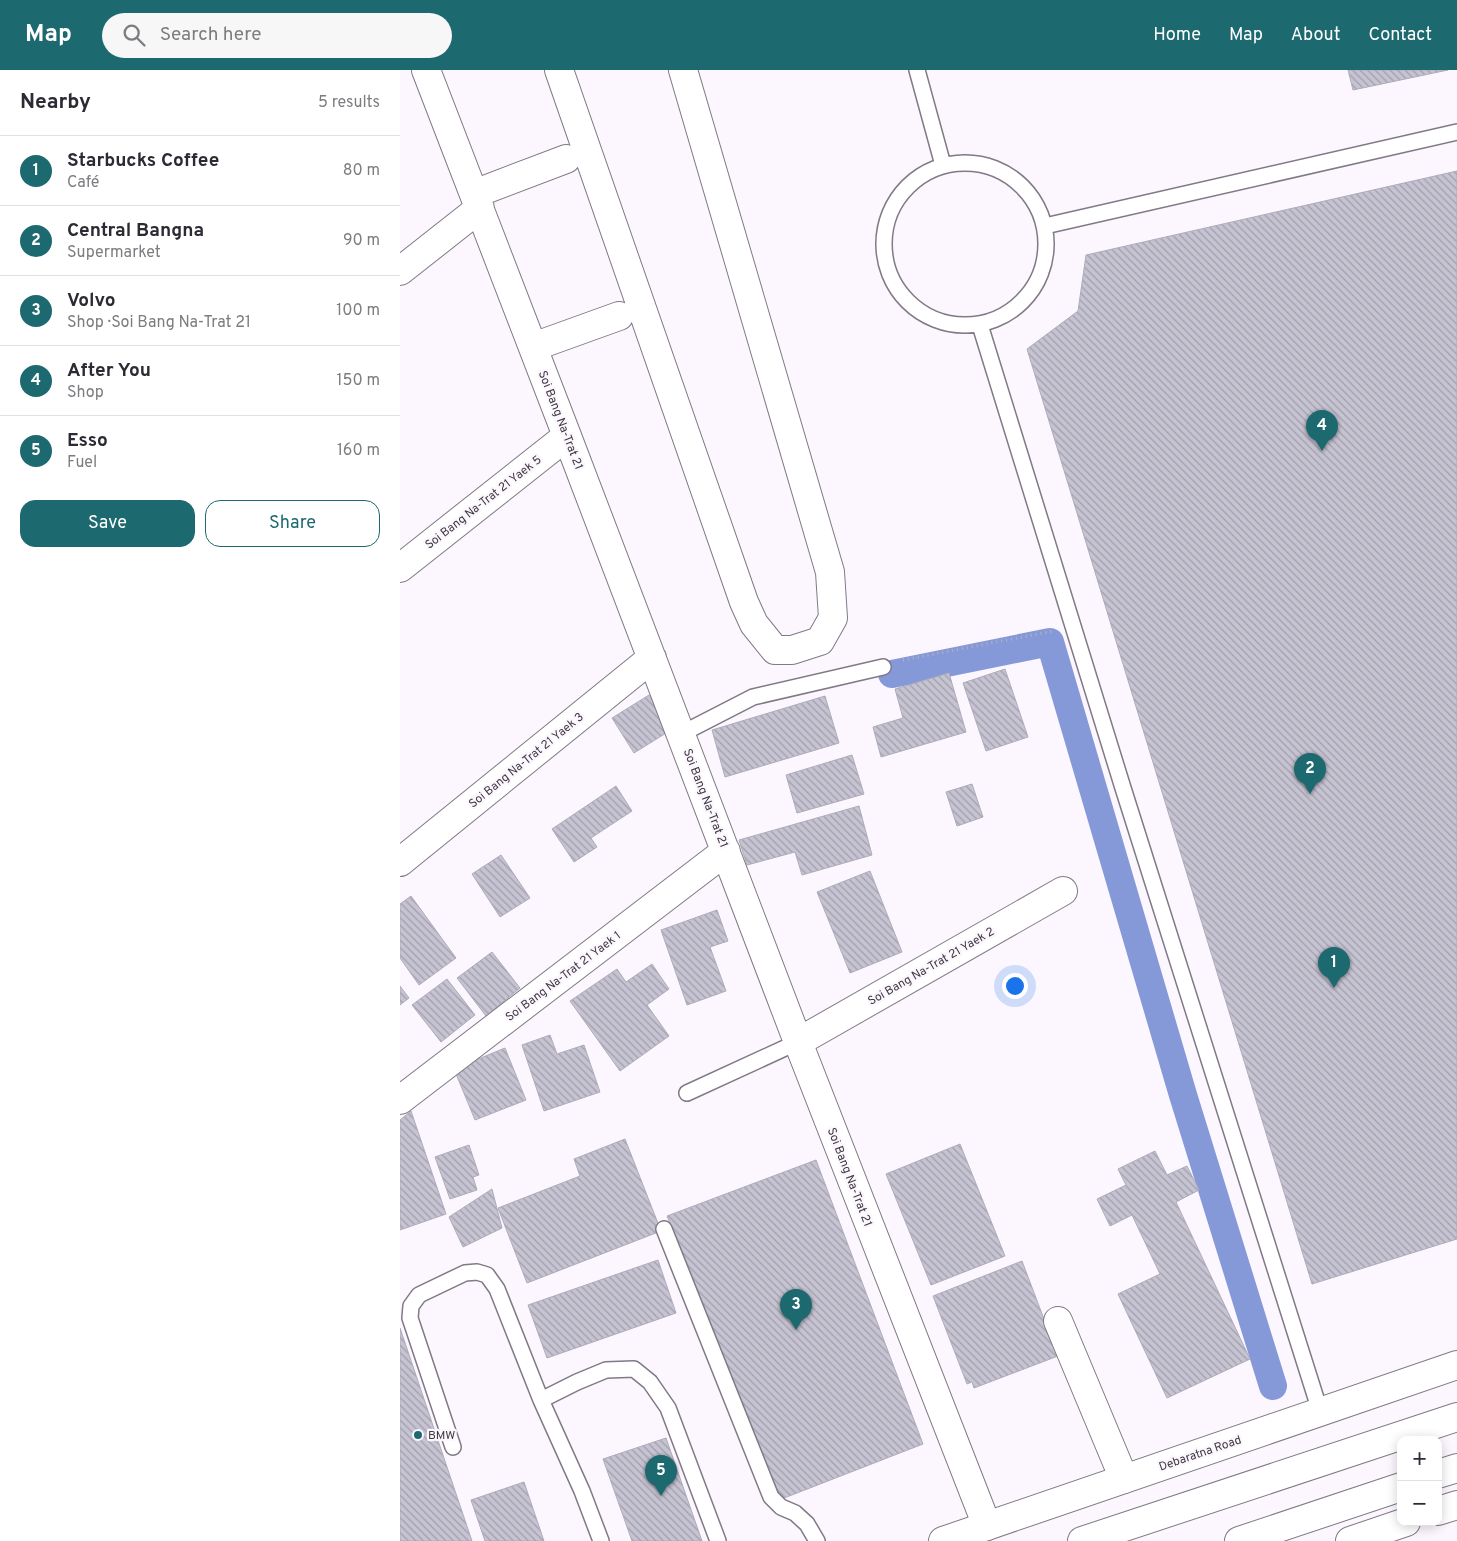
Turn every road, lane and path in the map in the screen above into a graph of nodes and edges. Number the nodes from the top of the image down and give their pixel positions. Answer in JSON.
{"nodes":[{"id":1,"x":426,"y":70,"type":"edge"},
{"id":2,"x":559,"y":70,"type":"edge"},
{"id":3,"x":683,"y":70,"type":"edge"},
{"id":4,"x":917,"y":70,"type":"edge"},
{"id":5,"x":1457,"y":132,"type":"edge"},
{"id":6,"x":566,"y":159,"type":"dead end"},
{"id":7,"x":943,"y":165,"type":"junction"},
{"id":8,"x":477,"y":201,"type":"junction"},
{"id":9,"x":1045,"y":226,"type":"junction"},
{"id":10,"x":400,"y":271,"type":"edge"},
{"id":11,"x":619,"y":316,"type":"dead end"},
{"id":12,"x":980,"y":325,"type":"junction"},
{"id":13,"x":533,"y":347,"type":"junction"},
{"id":14,"x":567,"y":436,"type":"junction"},
{"id":15,"x":400,"y":568,"type":"edge"},
{"id":16,"x":1045,"y":633,"type":"dead end"},
{"id":17,"x":652,"y":658,"type":"junction"},
{"id":18,"x":902,"y":660,"type":"dead end"},
{"id":19,"x":883,"y":667,"type":"dead end"},
{"id":20,"x":681,"y":734,"type":"junction"},
{"id":21,"x":726,"y":851,"type":"junction"},
{"id":22,"x":400,"y":862,"type":"edge"},
{"id":23,"x":1064,"y":890,"type":"dead end"},
{"id":24,"x":798,"y":1042,"type":"junction"},
{"id":25,"x":686,"y":1093,"type":"dead end"},
{"id":26,"x":400,"y":1100,"type":"edge"},
{"id":27,"x":664,"y":1229,"type":"dead end"},
{"id":28,"x":1058,"y":1322,"type":"dead end"},
{"id":29,"x":1457,"y":1364,"type":"edge"},
{"id":30,"x":542,"y":1400,"type":"junction"},
{"id":31,"x":1320,"y":1411,"type":"junction"},
{"id":32,"x":1457,"y":1418,"type":"edge"},
{"id":33,"x":453,"y":1447,"type":"dead end"},
{"id":34,"x":1457,"y":1468,"type":"edge"},
{"id":35,"x":1442,"y":1473,"type":"edge"},
{"id":36,"x":1124,"y":1479,"type":"junction"},
{"id":37,"x":1397,"y":1488,"type":"edge"},
{"id":38,"x":1457,"y":1505,"type":"edge"},
{"id":39,"x":1442,"y":1510,"type":"edge"},
{"id":40,"x":1397,"y":1525,"type":"edge"},
{"id":41,"x":987,"y":1526,"type":"junction"},
{"id":42,"x":601,"y":1541,"type":"edge"},
{"id":43,"x":718,"y":1541,"type":"edge"},
{"id":44,"x":817,"y":1541,"type":"edge"},
{"id":45,"x":943,"y":1541,"type":"edge"},
{"id":46,"x":1082,"y":1541,"type":"edge"},
{"id":47,"x":1239,"y":1541,"type":"edge"},
{"id":48,"x":1350,"y":1541,"type":"edge"}],
"edges":[{"from":1,"to":8,"type":"main road","name":"Soi Bang Na-Trat 21"},
{"from":2,"to":3,"type":"main road"},
{"from":4,"to":7,"type":"lane"},
{"from":5,"to":9,"type":"lane"},
{"from":6,"to":8,"type":"main road"},
{"from":7,"to":9,"type":"lane"},
{"from":7,"to":12,"type":"lane"},
{"from":8,"to":10,"type":"main road"},
{"from":8,"to":13,"type":"main road","name":"Soi Bang Na-Trat 21"},
{"from":9,"to":12,"type":"lane"},
{"from":11,"to":13,"type":"main road"},
{"from":12,"to":31,"type":"lane"},
{"from":13,"to":14,"type":"main road","name":"Soi Bang Na-Trat 21"},
{"from":14,"to":15,"type":"main road","name":"Soi Bang Na-Trat 21 Yaek 5"},
{"from":14,"to":17,"type":"main road","name":"Soi Bang Na-Trat 21"},
{"from":16,"to":18,"type":"path"},
{"from":17,"to":20,"type":"main road","name":"Soi Bang Na-Trat 21"},
{"from":17,"to":22,"type":"main road","name":"Soi Bang Na-Trat 21 Yaek 3"},
{"from":19,"to":20,"type":"lane"},
{"from":20,"to":21,"type":"main road","name":"Soi Bang Na-Trat 21"},
{"from":21,"to":24,"type":"main road","name":"Soi Bang Na-Trat 21"},
{"from":21,"to":26,"type":"main road","name":"Soi Bang Na-Trat 21 Yaek 1"},
{"from":23,"to":24,"type":"main road","name":"Soi Bang Na-Trat 21 Yaek 2"},
{"from":24,"to":25,"type":"lane"},
{"from":24,"to":41,"type":"main road","name":"Soi Bang Na-Trat 21"},
{"from":27,"to":44,"type":"lane"},
{"from":28,"to":36,"type":"main road"},
{"from":29,"to":31,"type":"main road","name":"Debaratna Road"},
{"from":30,"to":33,"type":"lane"},
{"from":30,"to":42,"type":"lane"},
{"from":30,"to":43,"type":"lane"},
{"from":31,"to":36,"type":"main road","name":"Debaratna Road"},
{"from":32,"to":46,"type":"main road"},
{"from":34,"to":35,"type":"main road"},
{"from":36,"to":41,"type":"main road","name":"Debaratna Road"},
{"from":37,"to":47,"type":"main road"},
{"from":38,"to":39,"type":"main road"},
{"from":40,"to":48,"type":"main road"},
{"from":41,"to":45,"type":"main road","name":"Debaratna Road"}]}
